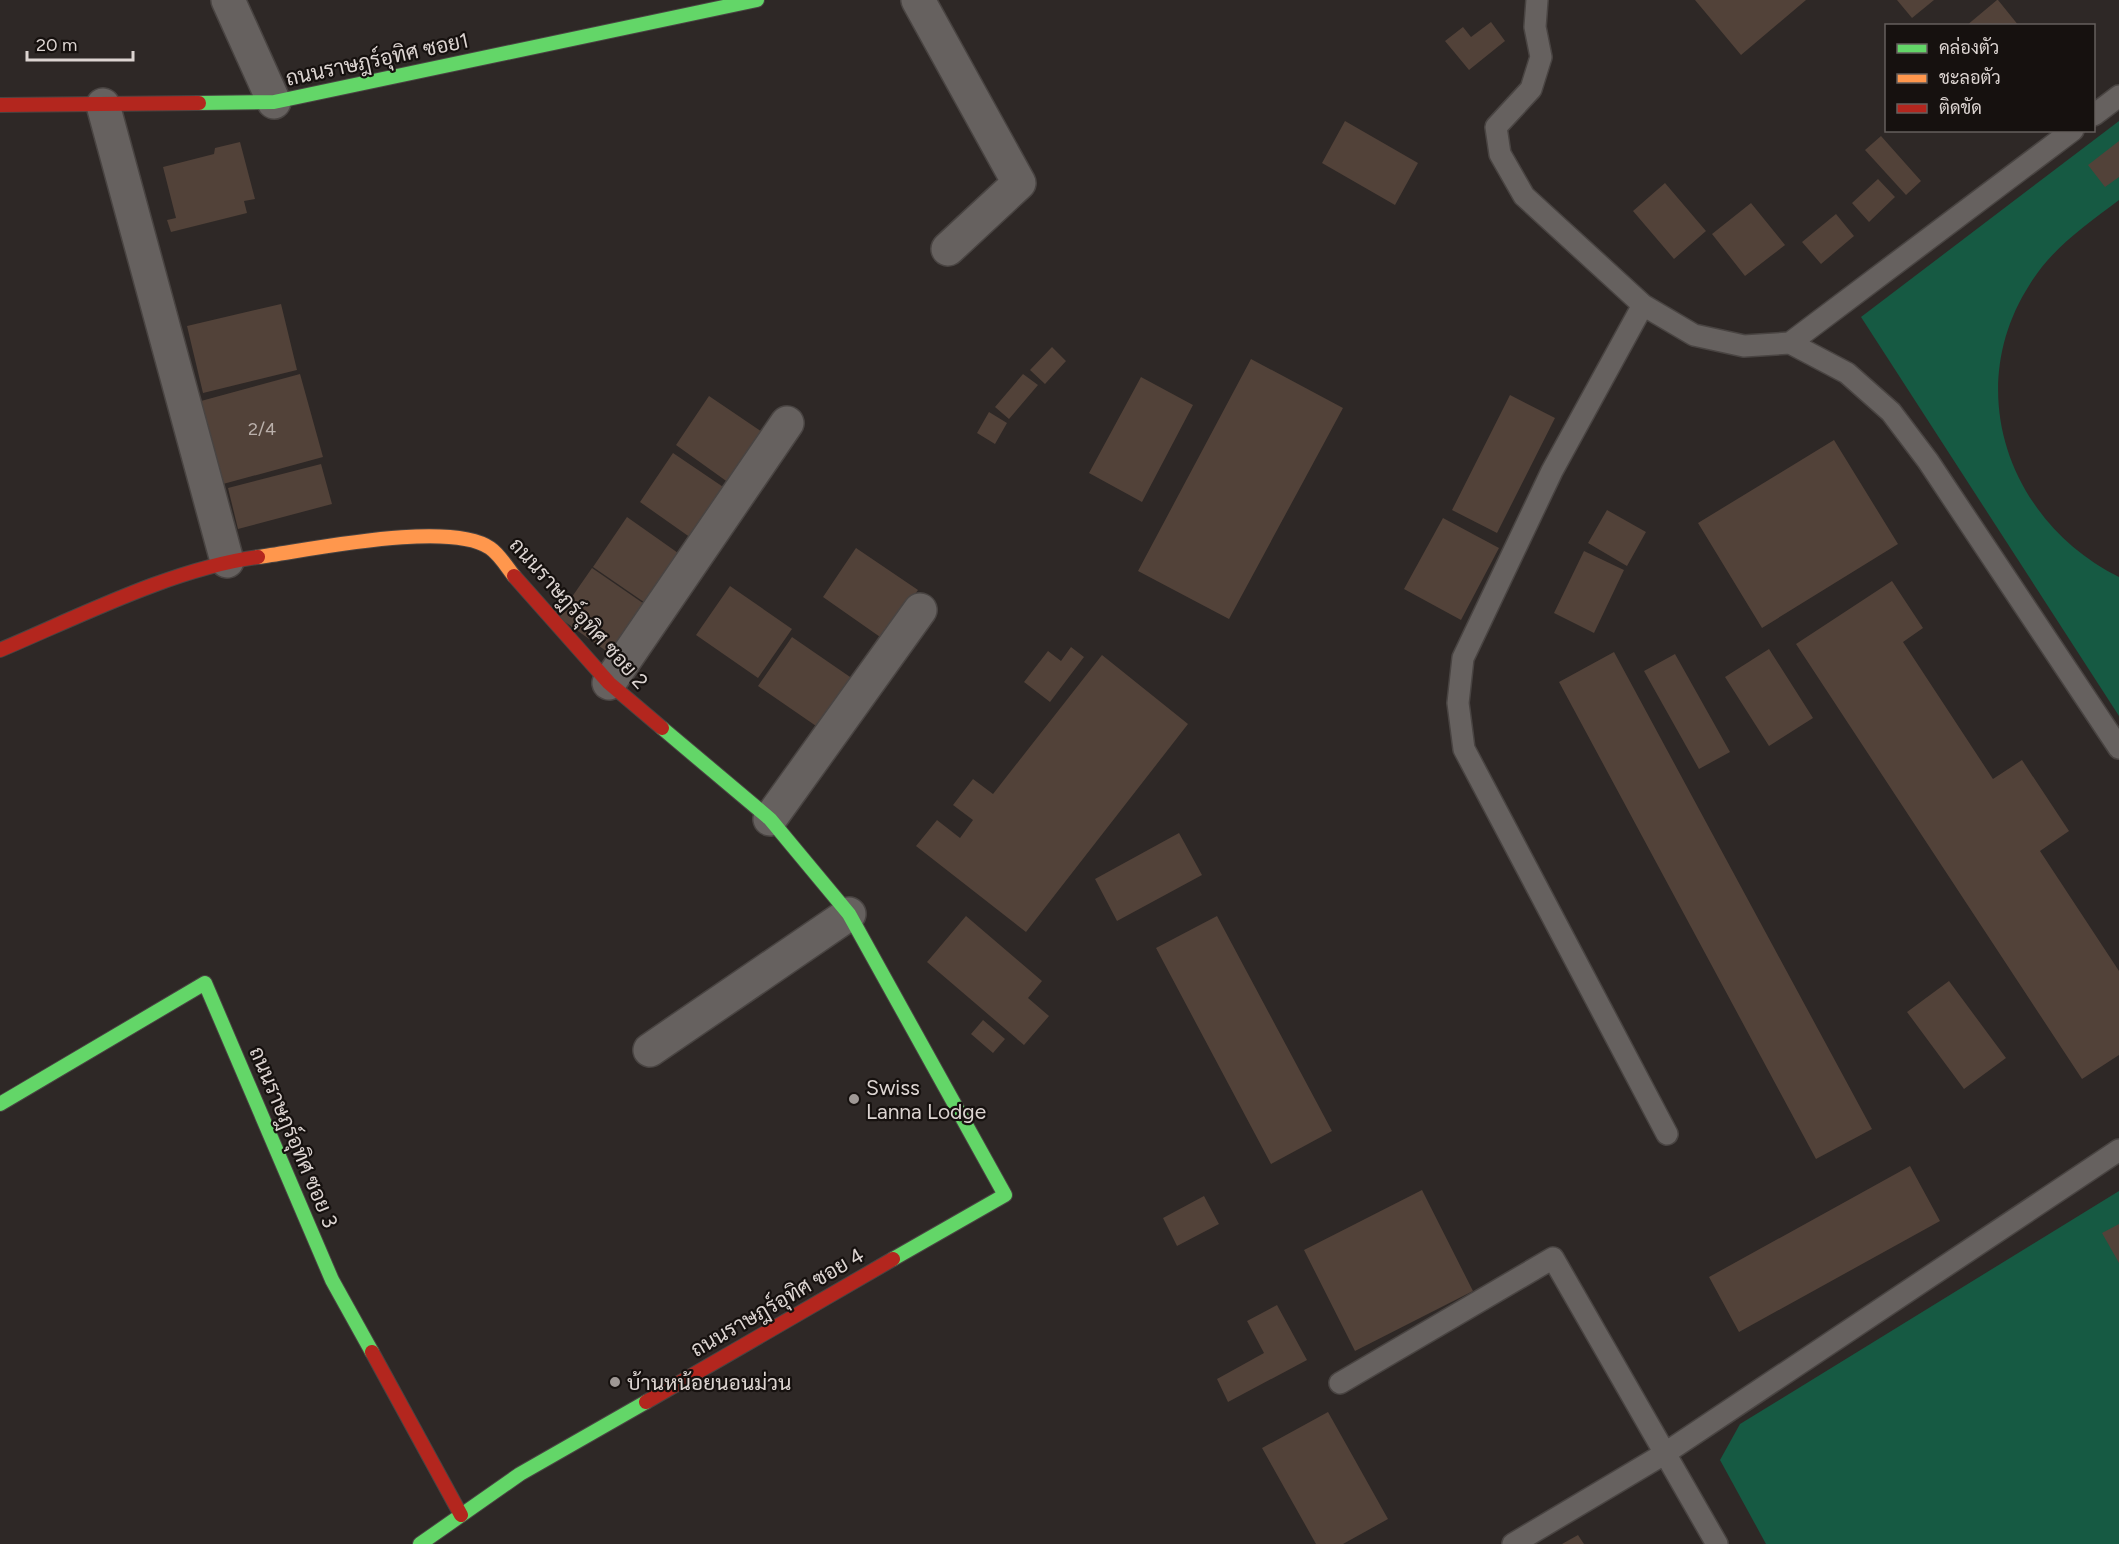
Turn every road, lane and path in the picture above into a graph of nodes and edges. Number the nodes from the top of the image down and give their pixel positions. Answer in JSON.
{"nodes":[{"id":1,"x":228,"y":0,"type":"edge"},
{"id":2,"x":918,"y":0,"type":"edge"},
{"id":3,"x":1537,"y":0,"type":"edge"},
{"id":4,"x":750,"y":1,"type":"edge"},
{"id":5,"x":2119,"y":96,"type":"edge"},
{"id":6,"x":274,"y":102,"type":"junction"},
{"id":7,"x":0,"y":105,"type":"edge"},
{"id":8,"x":103,"y":105,"type":"junction"},
{"id":9,"x":2095,"y":114,"type":"edge"},
{"id":10,"x":2070,"y":132,"type":"edge"},
{"id":11,"x":948,"y":249,"type":"dead end"},
{"id":12,"x":1643,"y":305,"type":"junction"},
{"id":13,"x":1790,"y":343,"type":"junction"},
{"id":14,"x":787,"y":423,"type":"dead end"},
{"id":15,"x":227,"y":561,"type":"junction"},
{"id":16,"x":920,"y":610,"type":"dead end"},
{"id":17,"x":0,"y":650,"type":"edge"},
{"id":18,"x":609,"y":683,"type":"junction"},
{"id":19,"x":2119,"y":748,"type":"edge"},
{"id":20,"x":770,"y":819,"type":"junction"},
{"id":21,"x":849,"y":914,"type":"junction"},
{"id":22,"x":650,"y":1050,"type":"dead end"},
{"id":23,"x":0,"y":1104,"type":"edge"},
{"id":24,"x":1667,"y":1134,"type":"dead end"},
{"id":25,"x":2119,"y":1150,"type":"edge"},
{"id":26,"x":1005,"y":1195,"type":"joint"},
{"id":27,"x":1340,"y":1383,"type":"dead end"},
{"id":28,"x":1664,"y":1454,"type":"junction"},
{"id":29,"x":461,"y":1515,"type":"junction"},
{"id":30,"x":420,"y":1544,"type":"edge"},
{"id":31,"x":1513,"y":1544,"type":"edge"},
{"id":32,"x":1717,"y":1544,"type":"edge"}],
"edges":[{"from":1,"to":6,"type":"street"},
{"from":2,"to":11,"type":"street"},
{"from":3,"to":12,"type":"lane"},
{"from":4,"to":6,"type":"street","name":"ถนนราษฎร์อุทิศ ซอย1"},
{"from":5,"to":9,"type":"lane"},
{"from":6,"to":8,"type":"street","name":"ถนนราษฎร์อุทิศ ซอย1"},
{"from":7,"to":8,"type":"street","name":"ถนนราษฎร์อุทิศ ซอย1"},
{"from":8,"to":15,"type":"street"},
{"from":10,"to":13,"type":"lane"},
{"from":12,"to":13,"type":"lane"},
{"from":12,"to":24,"type":"lane"},
{"from":13,"to":19,"type":"lane"},
{"from":14,"to":18,"type":"street"},
{"from":15,"to":17,"type":"street","name":"ถนนราษฎร์อุทิศ ซอย 2"},
{"from":15,"to":18,"type":"street","name":"ถนนราษฎร์อุทิศ ซอย 2"},
{"from":16,"to":20,"type":"street"},
{"from":18,"to":20,"type":"street","name":"ถนนราษฎร์อุทิศ ซอย 2"},
{"from":20,"to":21,"type":"street","name":"ถนนราษฎร์อุทิศ ซอย 2"},
{"from":21,"to":22,"type":"street"},
{"from":21,"to":26,"type":"street","name":"ถนนราษฎร์อุทิศ ซอย 2"},
{"from":23,"to":29,"type":"street","name":"ถนนราษฎร์อุทิศ ซอย 3"},
{"from":25,"to":28,"type":"lane"},
{"from":26,"to":29,"type":"street","name":"ถนนราษฎร์อุทิศ ซอย 4"},
{"from":27,"to":28,"type":"lane"},
{"from":28,"to":31,"type":"lane"},
{"from":28,"to":32,"type":"lane"},
{"from":29,"to":30,"type":"street","name":"ถนนราษฎร์อุทิศ ซอย 4"}]}
